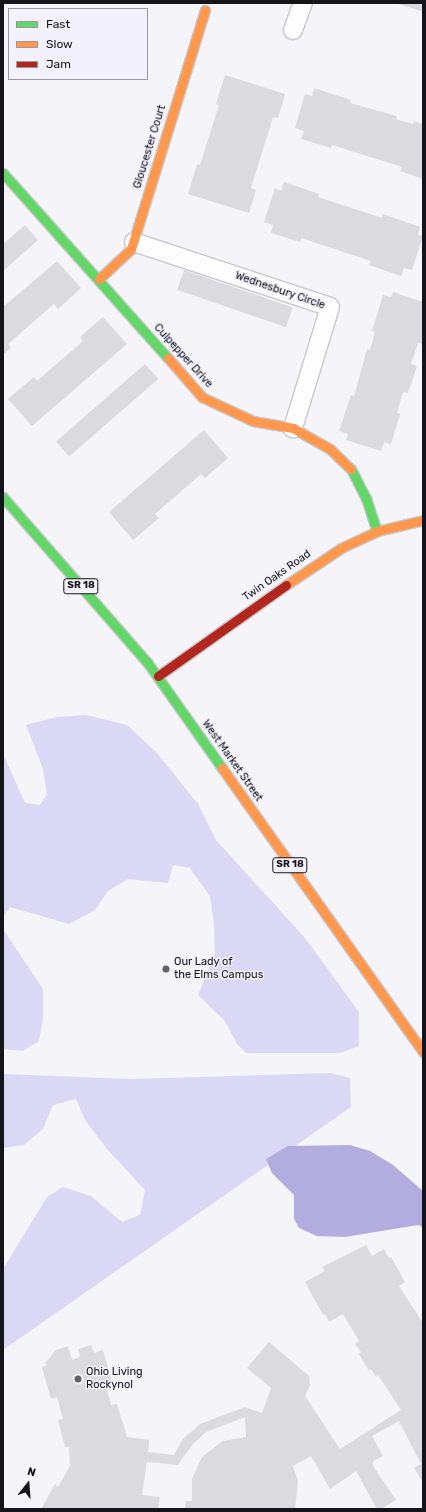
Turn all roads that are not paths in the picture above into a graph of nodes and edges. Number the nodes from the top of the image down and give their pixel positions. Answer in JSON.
{"nodes":[{"id":1,"x":303,"y":3,"type":"edge"},
{"id":2,"x":205,"y":10,"type":"dead end"},
{"id":3,"x":293,"y":30,"type":"dead end"},
{"id":4,"x":3,"y":173,"type":"edge"},
{"id":5,"x":134,"y":242,"type":"junction"},
{"id":6,"x":99,"y":278,"type":"junction"},
{"id":7,"x":293,"y":428,"type":"junction"},
{"id":8,"x":3,"y":497,"type":"edge"},
{"id":9,"x":423,"y":520,"type":"edge"},
{"id":10,"x":378,"y":531,"type":"junction"},
{"id":11,"x":158,"y":676,"type":"junction"},
{"id":12,"x":423,"y":1052,"type":"edge"}],
"edges":[{"from":1,"to":3,"type":"street"},
{"from":2,"to":5,"type":"main road","name":"Gloucester Court"},
{"from":4,"to":6,"type":"main road","name":"Culpepper Drive"},
{"from":5,"to":6,"type":"main road","name":"Gloucester Court"},
{"from":5,"to":7,"type":"street","name":"Wednesbury Circle"},
{"from":6,"to":7,"type":"main road","name":"Culpepper Drive"},
{"from":7,"to":10,"type":"main road","name":"Culpepper Drive"},
{"from":8,"to":11,"type":"main road","name":"West Market Street","number":"SR 18"},
{"from":9,"to":10,"type":"main road","name":"Twin Oaks Road"},
{"from":10,"to":11,"type":"main road","name":"Twin Oaks Road"},
{"from":11,"to":12,"type":"main road","name":"West Market Street","number":"SR 18"}]}
